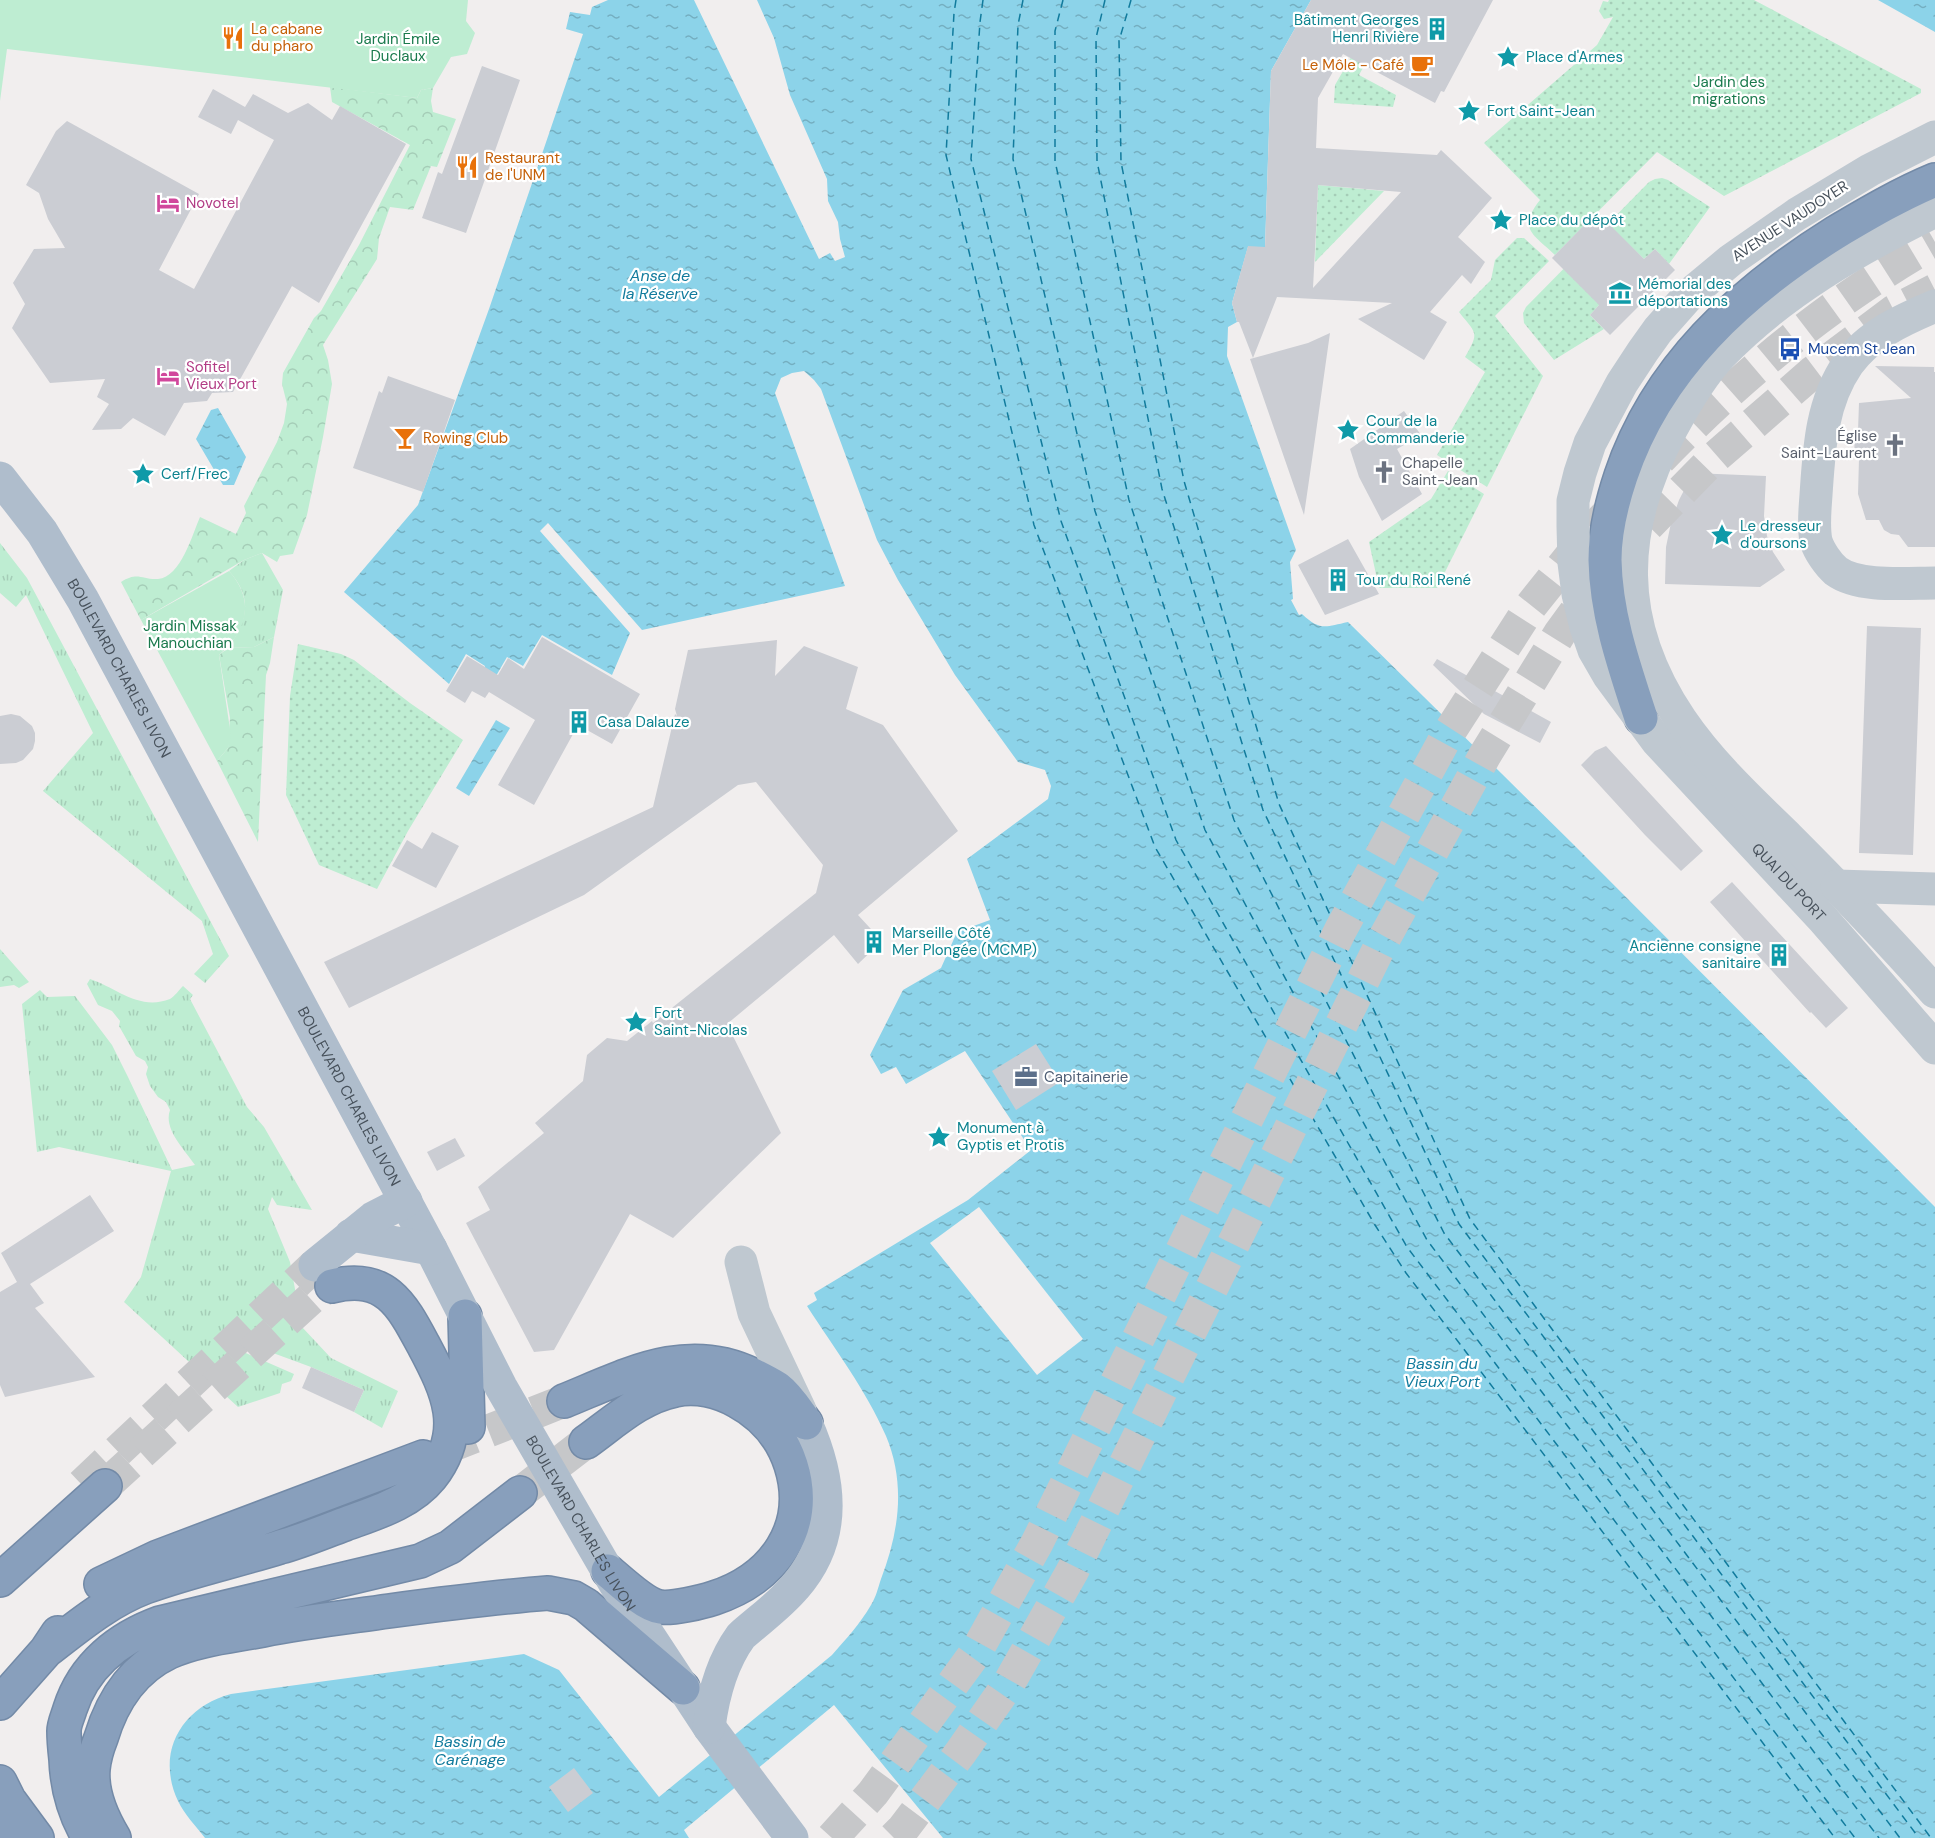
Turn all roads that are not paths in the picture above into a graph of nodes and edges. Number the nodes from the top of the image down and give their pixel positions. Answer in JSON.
{"nodes":[{"id":1,"x":1935,"y":137,"type":"edge"},
{"id":2,"x":1935,"y":180,"type":"edge"},
{"id":3,"x":1935,"y":211,"type":"edge"},
{"id":4,"x":1935,"y":306,"type":"edge"},
{"id":5,"x":0,"y":478,"type":"edge"},
{"id":6,"x":1935,"y":583,"type":"edge"},
{"id":7,"x":1641,"y":718,"type":"junction"},
{"id":8,"x":1837,"y":886,"type":"junction"},
{"id":9,"x":1935,"y":889,"type":"edge"},
{"id":10,"x":1935,"y":992,"type":"edge"},
{"id":11,"x":1935,"y":1048,"type":"edge"},
{"id":12,"x":406,"y":1201,"type":"junction"},
{"id":13,"x":351,"y":1235,"type":"junction"},
{"id":14,"x":431,"y":1249,"type":"junction"},
{"id":15,"x":741,"y":1262,"type":"dead end"},
{"id":16,"x":323,"y":1276,"type":"joint"},
{"id":17,"x":754,"y":1313,"type":"junction"},
{"id":18,"x":465,"y":1316,"type":"junction"},
{"id":19,"x":728,"y":1365,"type":"junction"},
{"id":20,"x":564,"y":1401,"type":"tunnel mouth"},
{"id":21,"x":806,"y":1424,"type":"junction"},
{"id":22,"x":586,"y":1442,"type":"tunnel mouth"},
{"id":23,"x":423,"y":1457,"type":"tunnel mouth"},
{"id":24,"x":94,"y":1486,"type":"joint"},
{"id":25,"x":520,"y":1493,"type":"tunnel mouth"},
{"id":26,"x":283,"y":1546,"type":"junction"},
{"id":27,"x":0,"y":1562,"type":"edge"},
{"id":28,"x":608,"y":1571,"type":"junction"},
{"id":29,"x":0,"y":1580,"type":"edge"},
{"id":30,"x":160,"y":1623,"type":"junction"},
{"id":31,"x":294,"y":1624,"type":"junction"},
{"id":32,"x":46,"y":1651,"type":"junction"},
{"id":33,"x":0,"y":1704,"type":"edge"},
{"id":34,"x":701,"y":1710,"type":"junction"},
{"id":35,"x":106,"y":1722,"type":"junction"},
{"id":36,"x":64,"y":1729,"type":"junction"},
{"id":37,"x":0,"y":1782,"type":"edge"},
{"id":38,"x":0,"y":1827,"type":"edge"},
{"id":39,"x":7,"y":1838,"type":"edge"},
{"id":40,"x":37,"y":1838,"type":"edge"},
{"id":41,"x":73,"y":1838,"type":"edge"},
{"id":42,"x":89,"y":1838,"type":"edge"},
{"id":43,"x":114,"y":1838,"type":"edge"},
{"id":44,"x":133,"y":1838,"type":"edge"},
{"id":45,"x":792,"y":1838,"type":"edge"}],
"edges":[{"from":1,"to":7,"type":"street","name":"AVENUE VAUDOYER"},
{"from":2,"to":7,"type":"highway"},
{"from":3,"to":8,"type":"street","name":"QUAI DU PORT"},
{"from":4,"to":6,"type":"street"},
{"from":5,"to":12,"type":"main road","name":"BOULEVARD CHARLES LIVON"},
{"from":7,"to":11,"type":"street","name":"QUAI DU PORT"},
{"from":8,"to":9,"type":"street"},
{"from":8,"to":10,"type":"street","name":"QUAI DU PORT"},
{"from":12,"to":13,"type":"main road"},
{"from":12,"to":14,"type":"main road","name":"BOULEVARD CHARLES LIVON"},
{"from":13,"to":14,"type":"main road"},
{"from":13,"to":16,"type":"main road"},
{"from":14,"to":18,"type":"main road","name":"BOULEVARD CHARLES LIVON"},
{"from":15,"to":17,"type":"street"},
{"from":16,"to":26,"type":"highway"},
{"from":17,"to":19,"type":"street"},
{"from":17,"to":21,"type":"street"},
{"from":18,"to":26,"type":"highway"},
{"from":18,"to":28,"type":"main road","name":"BOULEVARD CHARLES LIVON"},
{"from":19,"to":20,"type":"highway"},
{"from":19,"to":21,"type":"highway"},
{"from":21,"to":34,"type":"main road"},
{"from":22,"to":28,"type":"highway"},
{"from":23,"to":32,"type":"highway"},
{"from":24,"to":27,"type":"main road"},
{"from":24,"to":29,"type":"highway"},
{"from":25,"to":30,"type":"highway"},
{"from":26,"to":32,"type":"highway"},
{"from":28,"to":34,"type":"main road","name":"BOULEVARD CHARLES LIVON"},
{"from":30,"to":31,"type":"highway"},
{"from":30,"to":36,"type":"highway"},
{"from":31,"to":34,"type":"highway"},
{"from":31,"to":35,"type":"highway"},
{"from":32,"to":33,"type":"highway"},
{"from":34,"to":45,"type":"main road","name":"BOULEVARD CHARLES LIVON"},
{"from":35,"to":43,"type":"highway"},
{"from":35,"to":44,"type":"highway"},
{"from":36,"to":41,"type":"highway"},
{"from":36,"to":42,"type":"highway"},
{"from":37,"to":40,"type":"highway"},
{"from":38,"to":39,"type":"highway"}]}
